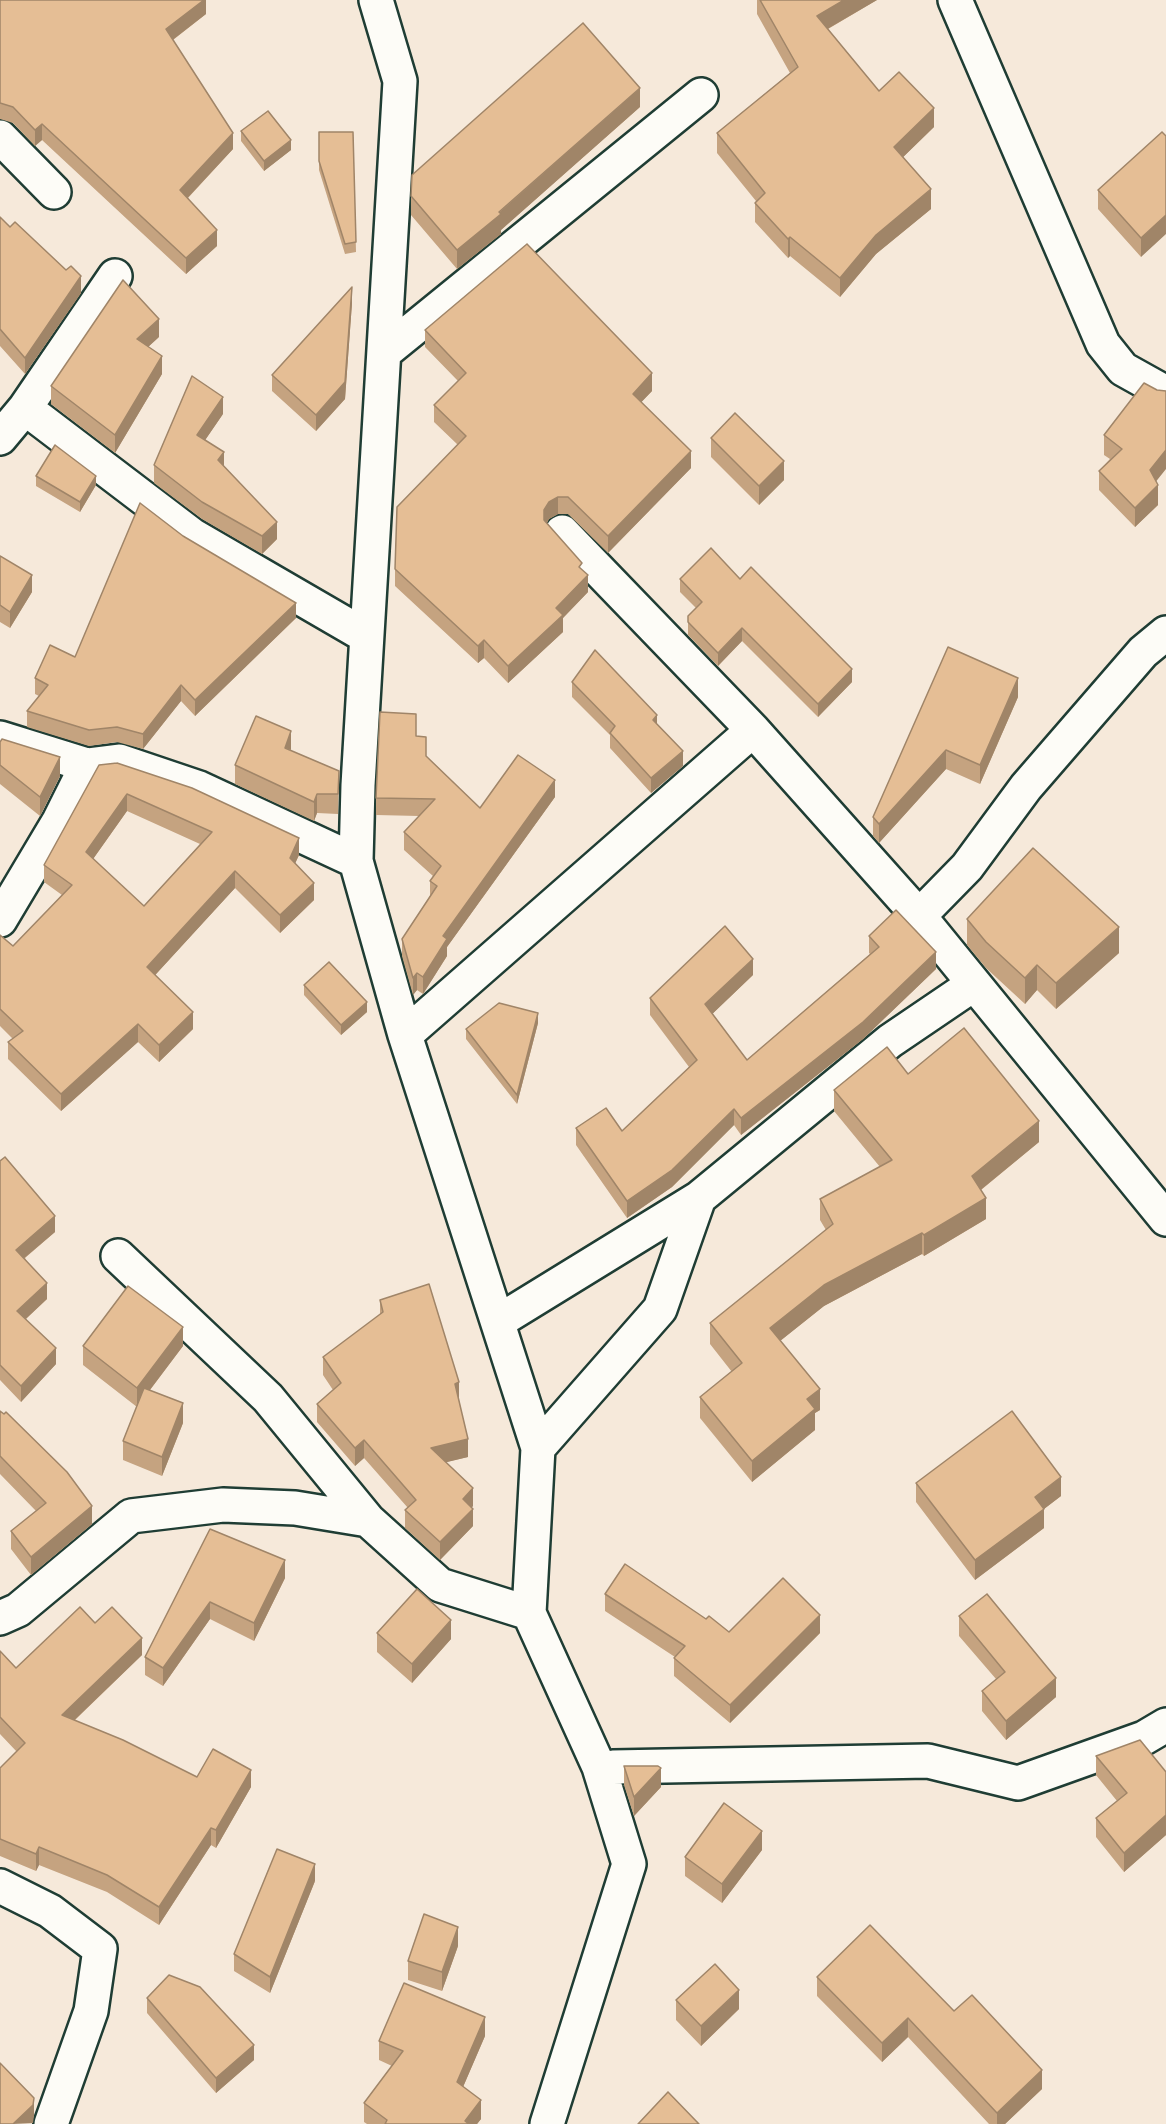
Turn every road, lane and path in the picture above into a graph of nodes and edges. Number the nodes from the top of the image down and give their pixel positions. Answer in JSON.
{"nodes":[{"id":1,"x":376,"y":0,"type":"edge"},
{"id":2,"x":955,"y":0,"type":"edge"},
{"id":3,"x":701,"y":96,"type":"dead end"},
{"id":4,"x":0,"y":137,"type":"edge"},
{"id":5,"x":54,"y":192,"type":"dead end"},
{"id":6,"x":115,"y":276,"type":"dead end"},
{"id":7,"x":385,"y":352,"type":"junction"},
{"id":8,"x":1166,"y":393,"type":"edge"},
{"id":9,"x":25,"y":408,"type":"junction"},
{"id":10,"x":0,"y":438,"type":"edge"},
{"id":11,"x":562,"y":532,"type":"dead end"},
{"id":12,"x":1166,"y":633,"type":"edge"},
{"id":13,"x":366,"y":636,"type":"junction"},
{"id":14,"x":753,"y":730,"type":"junction"},
{"id":15,"x":0,"y":738,"type":"edge"},
{"id":16,"x":87,"y":765,"type":"junction"},
{"id":17,"x":356,"y":861,"type":"junction"},
{"id":18,"x":919,"y":916,"type":"junction"},
{"id":19,"x":0,"y":920,"type":"edge"},
{"id":20,"x":974,"y":984,"type":"junction"},
{"id":21,"x":405,"y":1035,"type":"junction"},
{"id":22,"x":699,"y":1198,"type":"junction"},
{"id":23,"x":1166,"y":1219,"type":"edge"},
{"id":24,"x":118,"y":1256,"type":"dead end"},
{"id":25,"x":499,"y":1321,"type":"junction"},
{"id":26,"x":538,"y":1448,"type":"junction"},
{"id":27,"x":368,"y":1520,"type":"junction"},
{"id":28,"x":529,"y":1613,"type":"junction"},
{"id":29,"x":0,"y":1618,"type":"edge"},
{"id":30,"x":1159,"y":1737,"type":"edge"},
{"id":31,"x":599,"y":1767,"type":"junction"},
{"id":32,"x":0,"y":1886,"type":"edge"},
{"id":33,"x":51,"y":2124,"type":"edge"},
{"id":34,"x":547,"y":2124,"type":"edge"}],
"edges":[{"from":1,"to":7,"type":"street"},
{"from":2,"to":8,"type":"street"},
{"from":3,"to":7,"type":"street"},
{"from":4,"to":5,"type":"street"},
{"from":6,"to":9,"type":"street"},
{"from":7,"to":13,"type":"street"},
{"from":9,"to":10,"type":"street"},
{"from":9,"to":13,"type":"street"},
{"from":11,"to":14,"type":"street"},
{"from":12,"to":18,"type":"street"},
{"from":13,"to":17,"type":"street"},
{"from":14,"to":18,"type":"street"},
{"from":14,"to":21,"type":"street"},
{"from":15,"to":16,"type":"street"},
{"from":16,"to":17,"type":"street"},
{"from":16,"to":19,"type":"street"},
{"from":17,"to":21,"type":"street"},
{"from":18,"to":20,"type":"street"},
{"from":20,"to":22,"type":"street"},
{"from":20,"to":23,"type":"street"},
{"from":21,"to":25,"type":"street"},
{"from":22,"to":25,"type":"street"},
{"from":22,"to":26,"type":"street"},
{"from":24,"to":27,"type":"street"},
{"from":25,"to":26,"type":"street"},
{"from":26,"to":28,"type":"street"},
{"from":27,"to":28,"type":"street"},
{"from":27,"to":29,"type":"street"},
{"from":28,"to":31,"type":"street"},
{"from":30,"to":31,"type":"street"},
{"from":31,"to":34,"type":"street"},
{"from":32,"to":33,"type":"street"}]}
